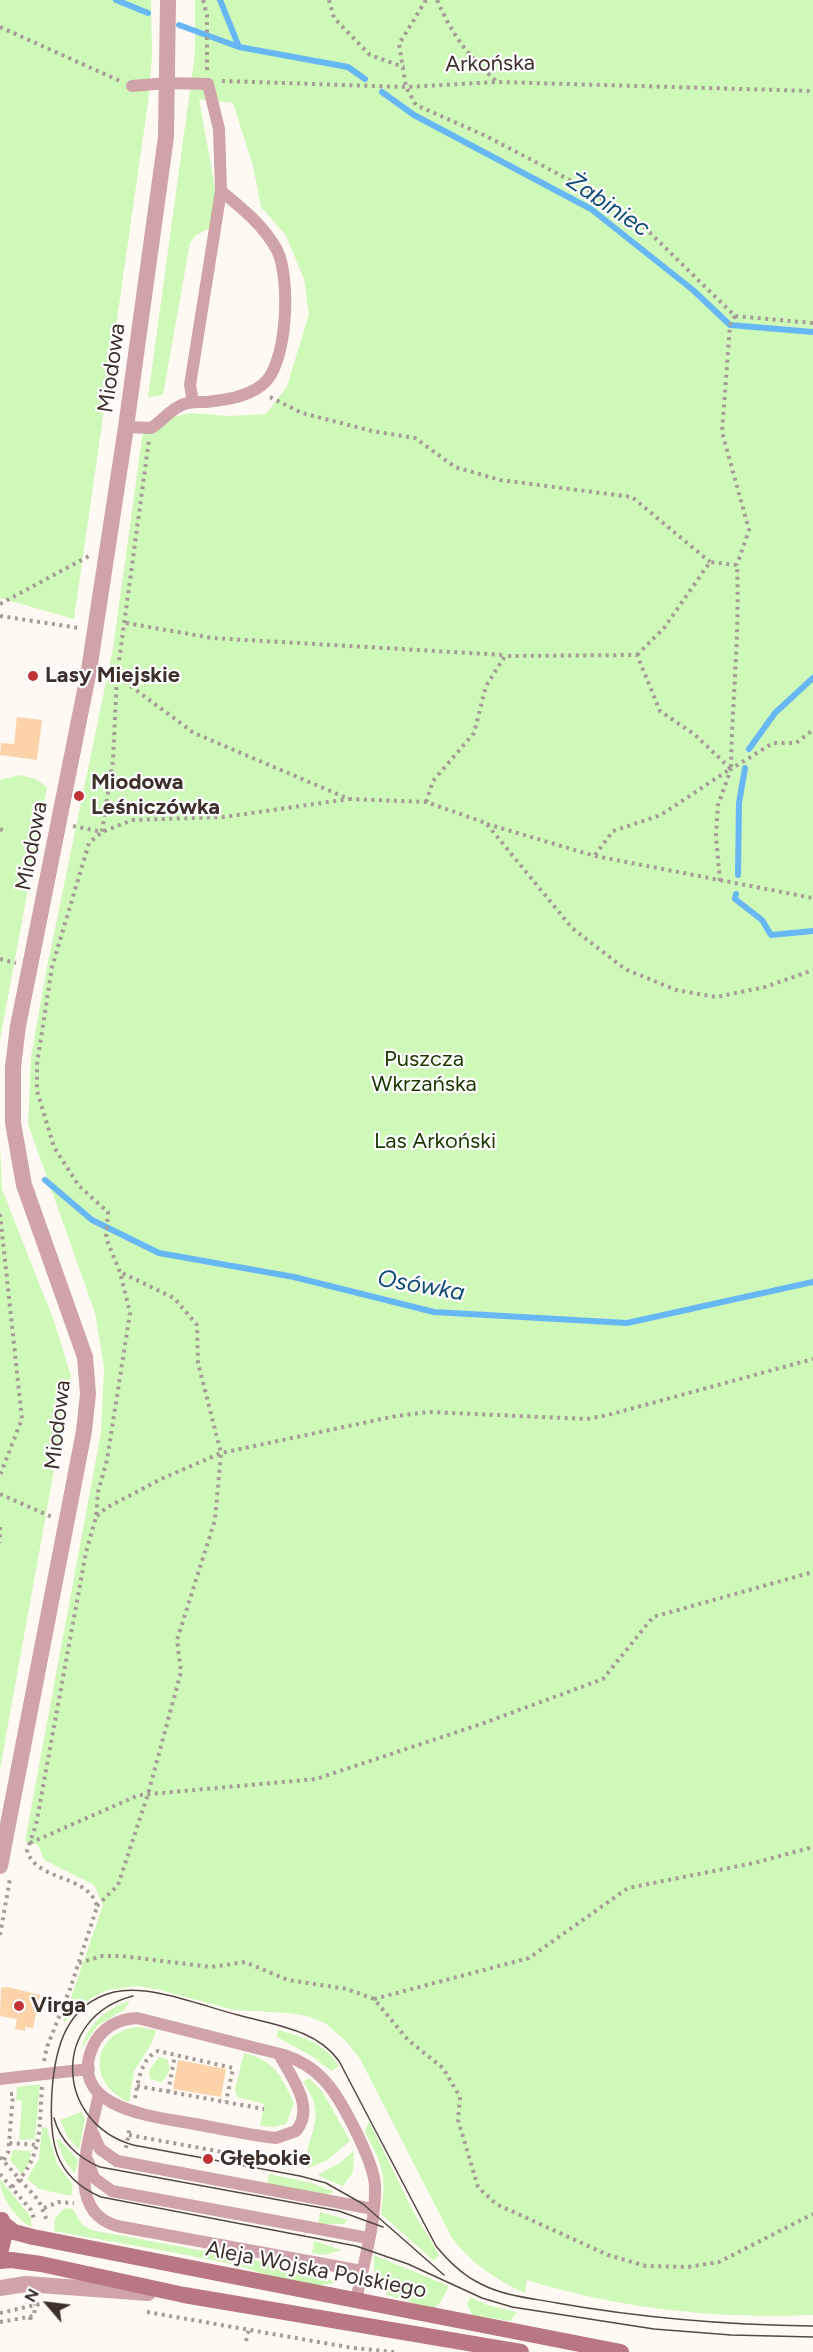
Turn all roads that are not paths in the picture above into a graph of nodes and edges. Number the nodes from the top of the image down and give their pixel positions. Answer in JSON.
{"nodes":[{"id":1,"x":168,"y":0,"type":"edge"},
{"id":2,"x":168,"y":83,"type":"junction"},
{"id":3,"x":132,"y":86,"type":"road end"},
{"id":4,"x":221,"y":191,"type":"junction"},
{"id":5,"x":193,"y":401,"type":"junction"},
{"id":6,"x":126,"y":427,"type":"junction"},
{"id":7,"x":5,"y":1871,"type":"edge"},
{"id":8,"x":279,"y":2054,"type":"junction"},
{"id":9,"x":89,"y":2069,"type":"junction"},
{"id":10,"x":0,"y":2079,"type":"edge"},
{"id":11,"x":99,"y":2093,"type":"junction"},
{"id":12,"x":94,"y":2123,"type":"junction"},
{"id":13,"x":88,"y":2153,"type":"junction"},
{"id":14,"x":373,"y":2209,"type":"junction"},
{"id":15,"x":2,"y":2221,"type":"edge"},
{"id":16,"x":368,"y":2238,"type":"junction"},
{"id":17,"x":0,"y":2253,"type":"edge"},
{"id":18,"x":0,"y":2261,"type":"edge"},
{"id":19,"x":362,"y":2271,"type":"junction"},
{"id":20,"x":0,"y":2288,"type":"edge"},
{"id":21,"x":184,"y":2295,"type":"junction"},
{"id":22,"x":356,"y":2301,"type":"junction"},
{"id":23,"x":521,"y":2352,"type":"edge"},
{"id":24,"x":621,"y":2352,"type":"edge"}],
"edges":[{"from":1,"to":2,"type":"street","name":"Miodowa"},
{"from":2,"to":3,"type":"lane"},
{"from":2,"to":4,"type":"lane"},
{"from":2,"to":6,"type":"street","name":"Miodowa"},
{"from":4,"to":5,"type":"lane"},
{"from":4,"to":5,"type":"lane"},
{"from":5,"to":6,"type":"lane"},
{"from":6,"to":7,"type":"street","name":"Miodowa"},
{"from":8,"to":9,"type":"lane"},
{"from":8,"to":11,"type":"lane"},
{"from":8,"to":14,"type":"lane"},
{"from":9,"to":10,"type":"lane"},
{"from":9,"to":11,"type":"lane"},
{"from":11,"to":12,"type":"lane"},
{"from":12,"to":13,"type":"lane"},
{"from":12,"to":14,"type":"lane"},
{"from":13,"to":16,"type":"lane"},
{"from":13,"to":19,"type":"lane"},
{"from":14,"to":16,"type":"lane"},
{"from":15,"to":17,"type":"main road"},
{"from":15,"to":22,"type":"main road","name":"Aleja Wojska Polskiego"},
{"from":16,"to":19,"type":"lane"},
{"from":18,"to":21,"type":"main road","name":"Aleja Wojska Polskiego"},
{"from":19,"to":22,"type":"lane"},
{"from":20,"to":21,"type":"street"},
{"from":21,"to":23,"type":"main road","name":"Aleja Wojska Polskiego"},
{"from":22,"to":24,"type":"main road","name":"Aleja Wojska Polskiego"}]}
